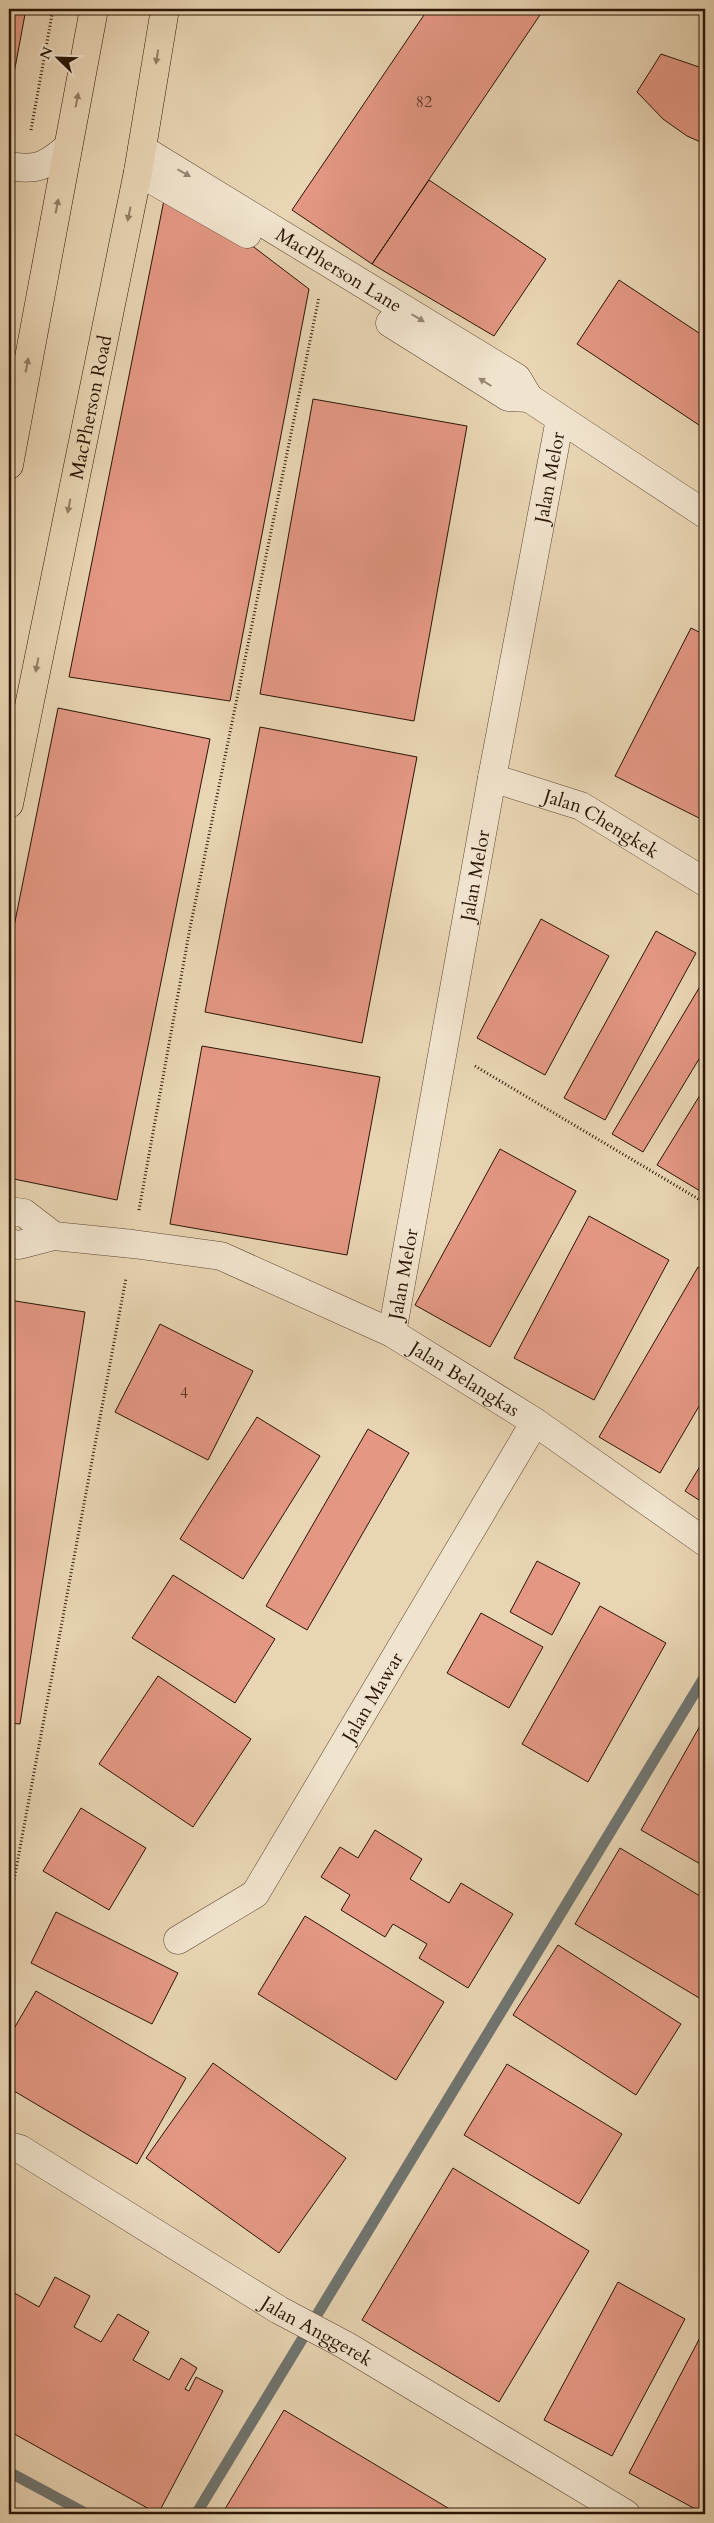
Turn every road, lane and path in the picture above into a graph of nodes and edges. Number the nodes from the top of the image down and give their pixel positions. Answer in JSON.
{"nodes":[{"id":1,"x":53,"y":9,"type":"edge"},
{"id":2,"x":94,"y":9,"type":"edge"},
{"id":3,"x":165,"y":9,"type":"edge"},
{"id":4,"x":31,"y":130,"type":"dead end"},
{"id":5,"x":68,"y":148,"type":"junction"},
{"id":6,"x":140,"y":160,"type":"junction"},
{"id":7,"x":9,"y":166,"type":"edge"},
{"id":8,"x":322,"y":280,"type":"junction"},
{"id":9,"x":530,"y":398,"type":"junction"},
{"id":10,"x":560,"y":419,"type":"junction"},
{"id":11,"x":9,"y":465,"type":"edge"},
{"id":12,"x":705,"y":514,"type":"edge"},
{"id":13,"x":492,"y":778,"type":"junction"},
{"id":14,"x":9,"y":804,"type":"edge"},
{"id":15,"x":705,"y":882,"type":"edge"},
{"id":16,"x":444,"y":1048,"type":"junction"},
{"id":17,"x":705,"y":1203,"type":"edge"},
{"id":18,"x":9,"y":1210,"type":"edge"},
{"id":19,"x":54,"y":1236,"type":"junction"},
{"id":20,"x":9,"y":1243,"type":"edge"},
{"id":21,"x":133,"y":1244,"type":"junction"},
{"id":22,"x":392,"y":1333,"type":"junction"},
{"id":23,"x":535,"y":1422,"type":"junction"},
{"id":24,"x":705,"y":1542,"type":"edge"},
{"id":25,"x":9,"y":1907,"type":"edge"},
{"id":26,"x":178,"y":1940,"type":"dead end"},
{"id":27,"x":9,"y":2146,"type":"edge"},
{"id":28,"x":626,"y":2514,"type":"edge"}],
"edges":[{"from":1,"to":4,"type":"path"},
{"from":5,"to":2,"type":"main road","one_way":true},
{"from":3,"to":6,"type":"main road","name":"MacPherson Road","one_way":true},
{"from":5,"to":7,"type":"street"},
{"from":11,"to":5,"type":"main road","one_way":true},
{"from":6,"to":8,"type":"street","name":"MacPherson Lane"},
{"from":6,"to":9,"type":"street","name":"MacPherson Lane","one_way":true},
{"from":6,"to":14,"type":"main road","name":"MacPherson Road","one_way":true},
{"from":9,"to":8,"type":"street","name":"MacPherson Lane","one_way":true},
{"from":8,"to":21,"type":"path"},
{"from":9,"to":10,"type":"street","name":"MacPherson Lane"},
{"from":10,"to":12,"type":"street","name":"MacPherson Lane"},
{"from":10,"to":13,"type":"street","name":"Jalan Melor"},
{"from":13,"to":15,"type":"street","name":"Jalan Chengkek"},
{"from":13,"to":16,"type":"street","name":"Jalan Melor"},
{"from":16,"to":17,"type":"path"},
{"from":16,"to":22,"type":"street","name":"Jalan Melor"},
{"from":18,"to":19,"type":"street"},
{"from":19,"to":20,"type":"street","name":"Jalan Belangkas"},
{"from":19,"to":21,"type":"street","name":"Jalan Belangkas"},
{"from":21,"to":22,"type":"street","name":"Jalan Belangkas"},
{"from":21,"to":25,"type":"path"},
{"from":22,"to":23,"type":"street","name":"Jalan Belangkas"},
{"from":23,"to":24,"type":"street","name":"Jalan Belangkas"},
{"from":23,"to":26,"type":"street","name":"Jalan Mawar"},
{"from":27,"to":28,"type":"street","name":"Jalan Anggerek"}]}
